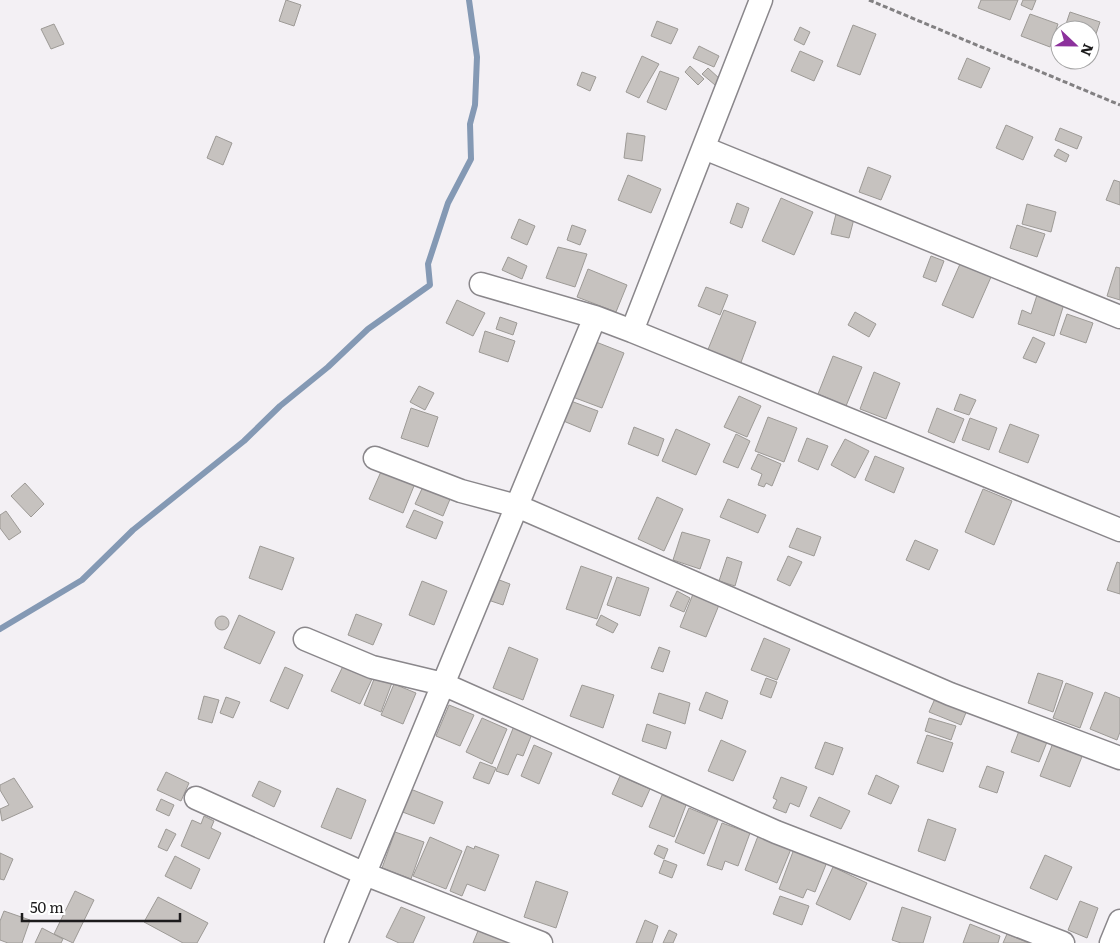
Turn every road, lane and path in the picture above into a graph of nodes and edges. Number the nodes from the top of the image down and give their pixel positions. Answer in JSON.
{"nodes":[{"id":1,"x":761,"y":0,"type":"edge"},
{"id":2,"x":869,"y":0,"type":"edge"},
{"id":3,"x":1120,"y":105,"type":"edge"},
{"id":4,"x":704,"y":148,"type":"junction"},
{"id":5,"x":481,"y":284,"type":"dead end"},
{"id":6,"x":595,"y":317,"type":"junction"},
{"id":7,"x":1120,"y":317,"type":"edge"},
{"id":8,"x":632,"y":332,"type":"junction"},
{"id":9,"x":375,"y":458,"type":"dead end"},
{"id":10,"x":517,"y":506,"type":"junction"},
{"id":11,"x":1120,"y":530,"type":"edge"},
{"id":12,"x":305,"y":639,"type":"dead end"},
{"id":13,"x":443,"y":684,"type":"junction"},
{"id":14,"x":1120,"y":758,"type":"edge"},
{"id":15,"x":196,"y":798,"type":"dead end"},
{"id":16,"x":365,"y":874,"type":"junction"},
{"id":17,"x":1120,"y":921,"type":"edge"},
{"id":18,"x":336,"y":943,"type":"edge"},
{"id":19,"x":541,"y":943,"type":"edge"},
{"id":20,"x":1063,"y":943,"type":"edge"},
{"id":21,"x":1111,"y":943,"type":"edge"}],
"edges":[{"from":1,"to":4,"type":"street"},
{"from":2,"to":3,"type":"path"},
{"from":4,"to":7,"type":"street"},
{"from":4,"to":8,"type":"street"},
{"from":5,"to":6,"type":"street"},
{"from":6,"to":8,"type":"street"},
{"from":6,"to":10,"type":"street"},
{"from":8,"to":11,"type":"street"},
{"from":9,"to":10,"type":"street"},
{"from":10,"to":13,"type":"street"},
{"from":10,"to":14,"type":"street"},
{"from":12,"to":13,"type":"street"},
{"from":13,"to":16,"type":"street"},
{"from":13,"to":20,"type":"street"},
{"from":15,"to":16,"type":"street"},
{"from":16,"to":18,"type":"street"},
{"from":16,"to":19,"type":"street"},
{"from":17,"to":21,"type":"street"}]}
